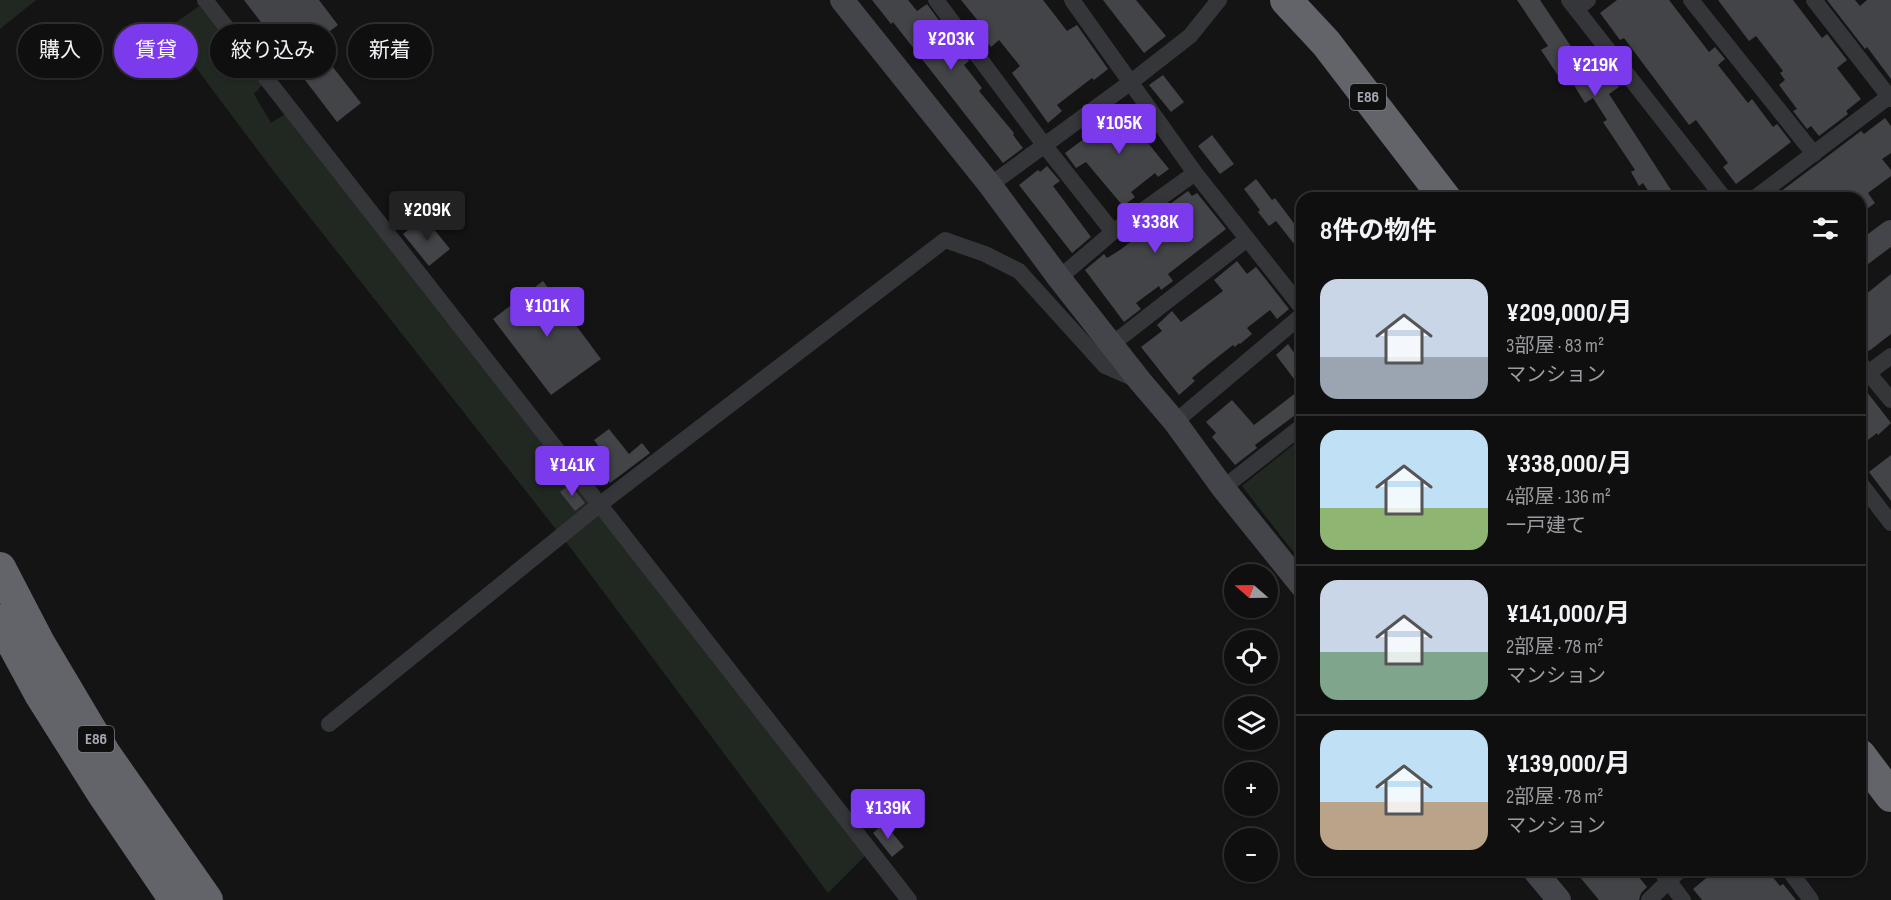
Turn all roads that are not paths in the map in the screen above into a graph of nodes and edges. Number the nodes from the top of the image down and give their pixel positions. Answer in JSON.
{"nodes":[{"id":1,"x":205,"y":0,"type":"edge"},
{"id":2,"x":843,"y":0,"type":"edge"},
{"id":3,"x":936,"y":0,"type":"edge"},
{"id":4,"x":1072,"y":0,"type":"edge"},
{"id":5,"x":1219,"y":0,"type":"edge"},
{"id":6,"x":1286,"y":0,"type":"edge"},
{"id":7,"x":1691,"y":0,"type":"edge"},
{"id":8,"x":1814,"y":0,"type":"edge"},
{"id":9,"x":1577,"y":3,"type":"edge"},
{"id":10,"x":1131,"y":82,"type":"junction"},
{"id":11,"x":1890,"y":97,"type":"edge"},
{"id":12,"x":1045,"y":146,"type":"junction"},
{"id":13,"x":1814,"y":154,"type":"junction"},
{"id":14,"x":1195,"y":173,"type":"junction"},
{"id":15,"x":990,"y":185,"type":"junction"},
{"id":16,"x":1440,"y":192,"type":"edge"},
{"id":17,"x":1719,"y":192,"type":"edge"},
{"id":18,"x":1763,"y":192,"type":"edge"},
{"id":19,"x":1113,"y":232,"type":"junction"},
{"id":20,"x":1891,"y":232,"type":"edge"},
{"id":21,"x":1247,"y":239,"type":"junction"},
{"id":22,"x":1866,"y":251,"type":"edge"},
{"id":23,"x":1059,"y":278,"type":"junction"},
{"id":24,"x":1296,"y":300,"type":"edge"},
{"id":25,"x":1296,"y":320,"type":"edge"},
{"id":26,"x":1111,"y":345,"type":"junction"},
{"id":27,"x":1891,"y":356,"type":"edge"},
{"id":28,"x":1866,"y":367,"type":"edge"},
{"id":29,"x":1866,"y":370,"type":"edge"},
{"id":30,"x":1140,"y":381,"type":"junction"},
{"id":31,"x":1891,"y":400,"type":"edge"},
{"id":32,"x":1175,"y":422,"type":"junction"},
{"id":33,"x":1296,"y":431,"type":"edge"},
{"id":34,"x":1224,"y":488,"type":"junction"},
{"id":35,"x":1866,"y":491,"type":"edge"},
{"id":36,"x":599,"y":505,"type":"junction"},
{"id":37,"x":1891,"y":523,"type":"edge"},
{"id":38,"x":0,"y":568,"type":"edge"},
{"id":39,"x":1296,"y":570,"type":"edge"},
{"id":40,"x":0,"y":620,"type":"edge"},
{"id":41,"x":329,"y":724,"type":"dead end"},
{"id":42,"x":1866,"y":763,"type":"edge"},
{"id":43,"x":1891,"y":796,"type":"edge"},
{"id":44,"x":1539,"y":876,"type":"edge"},
{"id":45,"x":1667,"y":876,"type":"edge"},
{"id":46,"x":1671,"y":876,"type":"edge"},
{"id":47,"x":1793,"y":876,"type":"edge"},
{"id":48,"x":175,"y":900,"type":"edge"},
{"id":49,"x":207,"y":900,"type":"edge"},
{"id":50,"x":909,"y":900,"type":"edge"},
{"id":51,"x":1559,"y":900,"type":"edge"},
{"id":52,"x":1648,"y":900,"type":"edge"},
{"id":53,"x":1683,"y":900,"type":"edge"},
{"id":54,"x":1811,"y":900,"type":"edge"}],
"edges":[{"from":1,"to":36,"type":"street"},
{"from":2,"to":15,"type":"street"},
{"from":3,"to":12,"type":"street"},
{"from":4,"to":10,"type":"street"},
{"from":5,"to":10,"type":"street"},
{"from":6,"to":16,"type":"highway","number":"E86"},
{"from":7,"to":13,"type":"street"},
{"from":8,"to":11,"type":"street"},
{"from":9,"to":17,"type":"street"},
{"from":10,"to":12,"type":"street"},
{"from":10,"to":14,"type":"street"},
{"from":11,"to":13,"type":"street"},
{"from":12,"to":15,"type":"street"},
{"from":12,"to":19,"type":"street"},
{"from":13,"to":18,"type":"street"},
{"from":14,"to":19,"type":"street"},
{"from":14,"to":21,"type":"street"},
{"from":15,"to":23,"type":"street"},
{"from":19,"to":23,"type":"street"},
{"from":20,"to":22,"type":"street"},
{"from":21,"to":24,"type":"street"},
{"from":21,"to":26,"type":"street"},
{"from":23,"to":26,"type":"street"},
{"from":25,"to":32,"type":"street"},
{"from":26,"to":30,"type":"street"},
{"from":27,"to":28,"type":"street"},
{"from":29,"to":31,"type":"street"},
{"from":30,"to":32,"type":"street"},
{"from":30,"to":36,"type":"street"},
{"from":32,"to":34,"type":"street"},
{"from":33,"to":34,"type":"street"},
{"from":34,"to":39,"type":"street"},
{"from":35,"to":37,"type":"street"},
{"from":36,"to":41,"type":"street"},
{"from":36,"to":50,"type":"street"},
{"from":38,"to":49,"type":"highway","number":"E86"},
{"from":40,"to":48,"type":"highway","number":"E86"},
{"from":42,"to":43,"type":"highway"},
{"from":44,"to":51,"type":"street"},
{"from":45,"to":52,"type":"street"},
{"from":46,"to":53,"type":"street"},
{"from":47,"to":54,"type":"street"}]}
